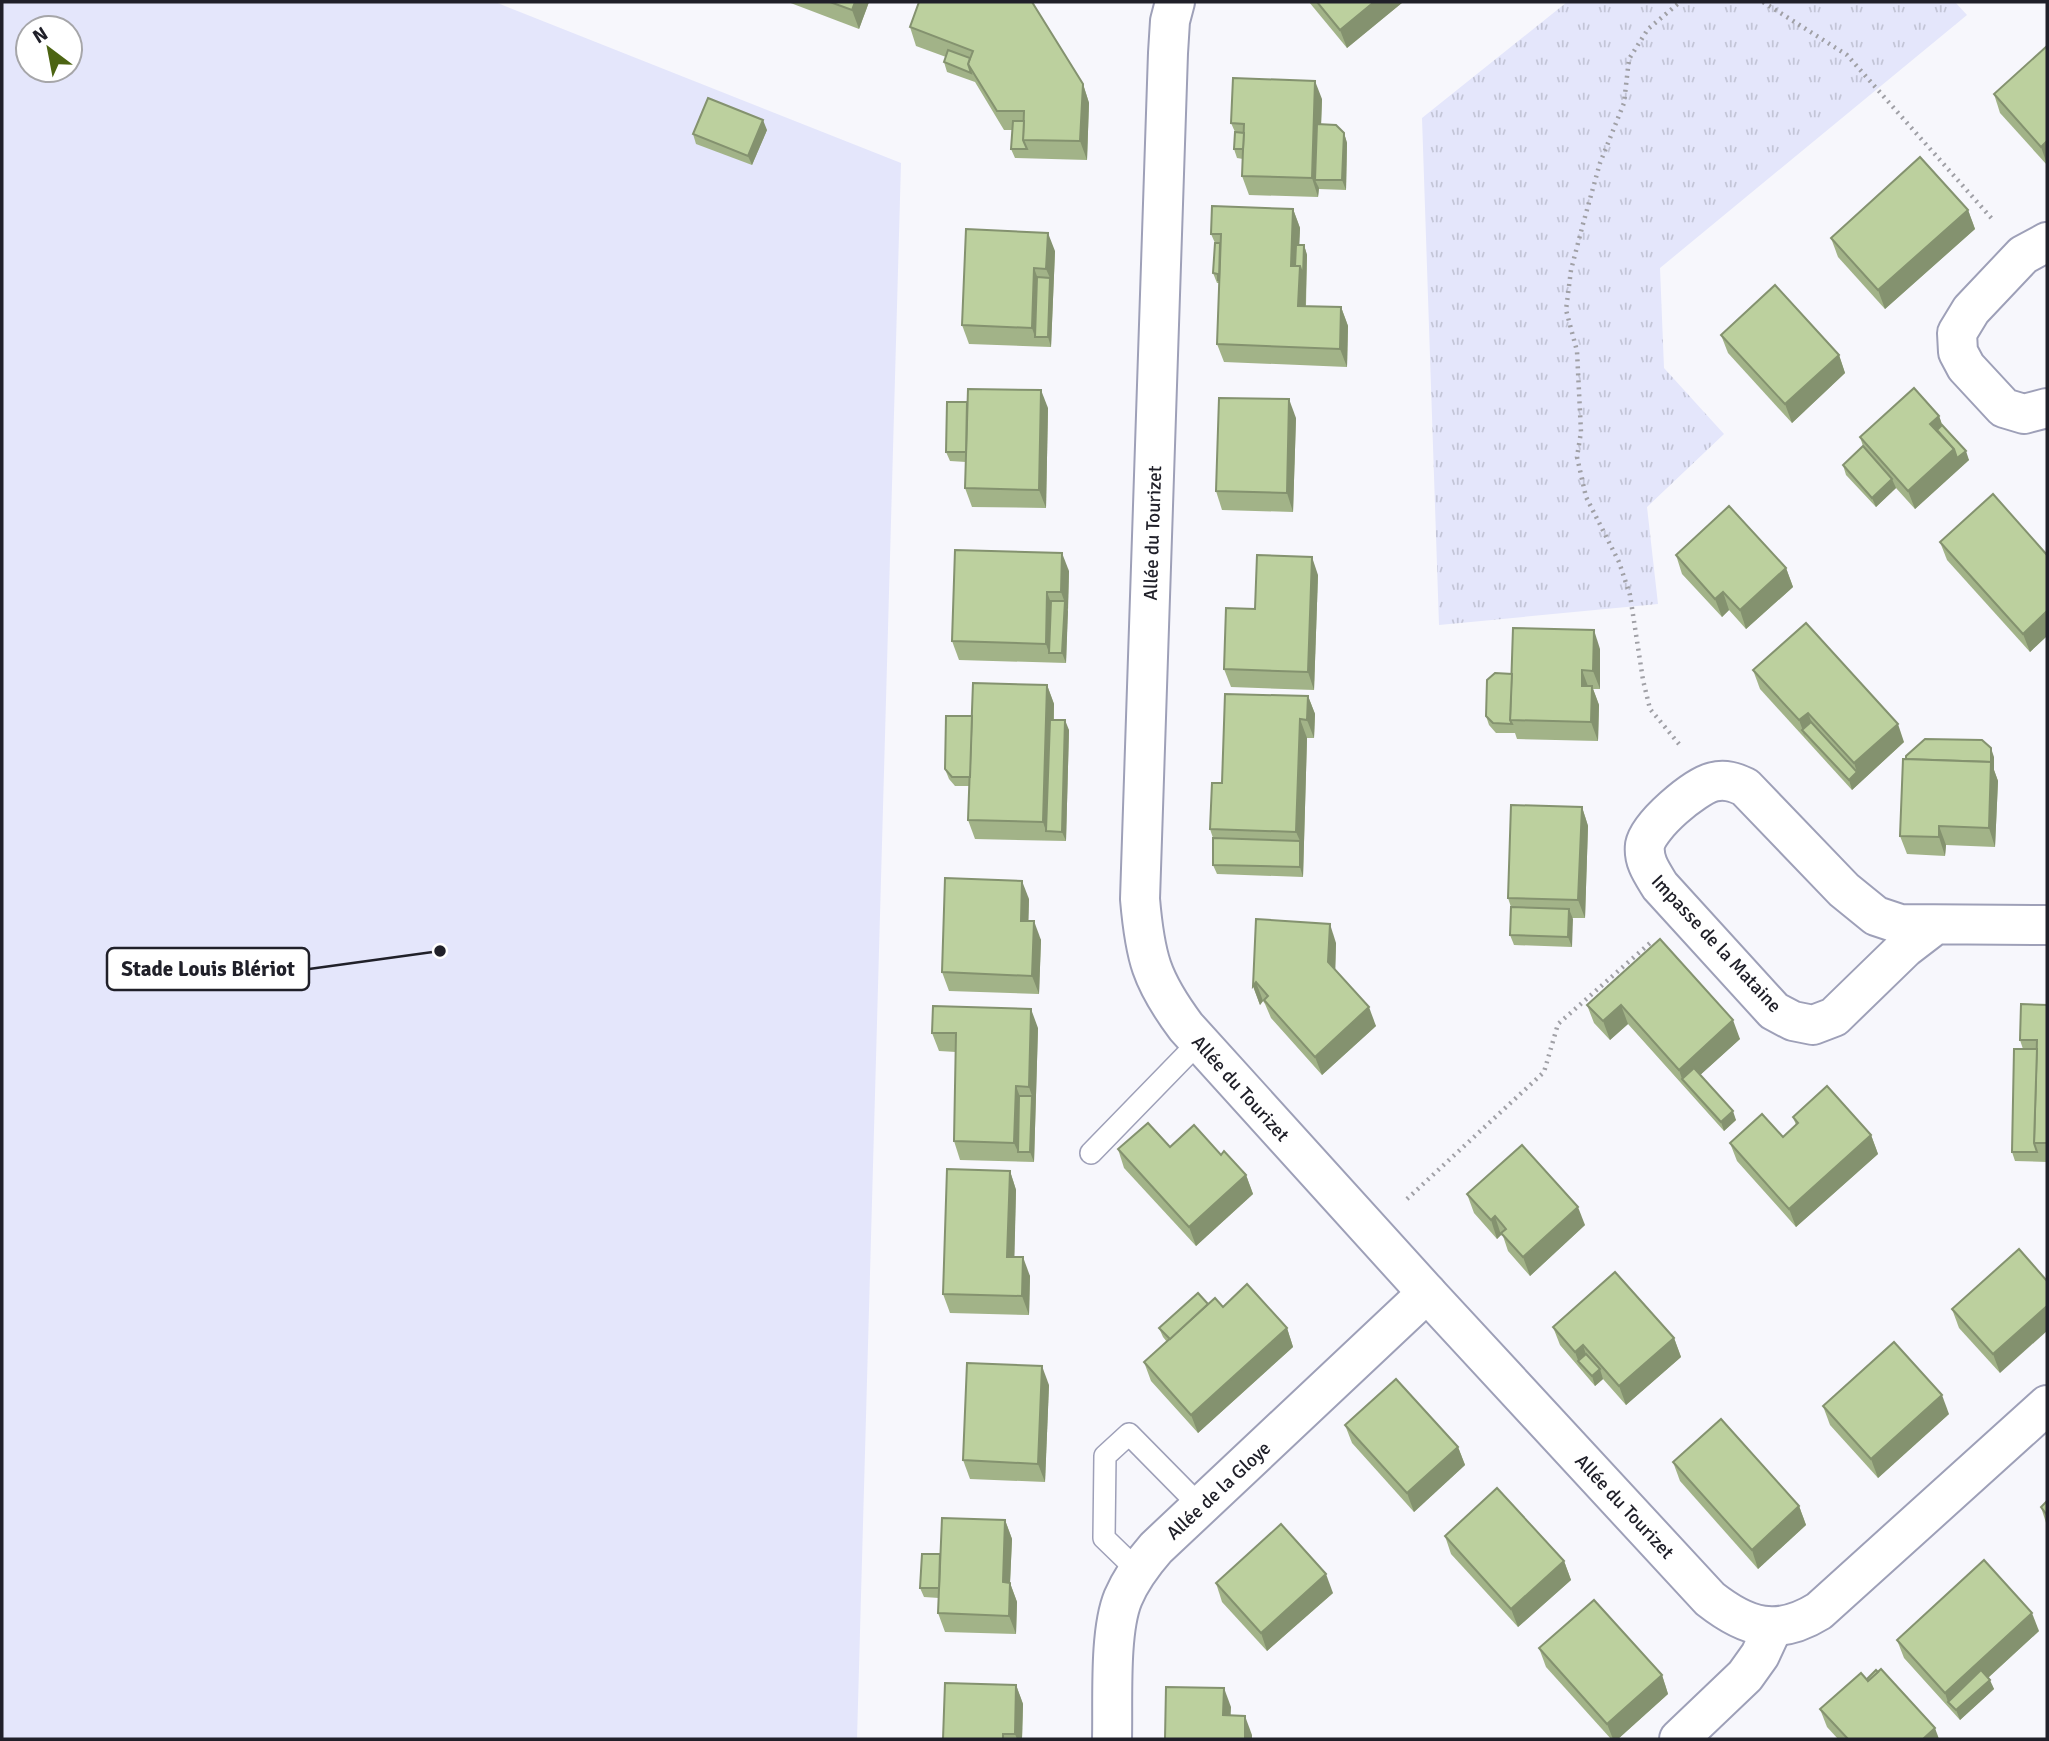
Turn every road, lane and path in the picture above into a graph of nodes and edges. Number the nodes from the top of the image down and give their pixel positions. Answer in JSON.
{"nodes":[{"id":1,"x":1175,"y":2,"type":"edge"},
{"id":2,"x":1680,"y":2,"type":"edge"},
{"id":3,"x":1763,"y":2,"type":"edge"},
{"id":4,"x":2035,"y":248,"type":"edge"},
{"id":5,"x":2047,"y":408,"type":"edge"},
{"id":6,"x":1711,"y":783,"type":"junction"},
{"id":7,"x":1684,"y":913,"type":"junction"},
{"id":8,"x":1935,"y":925,"type":"junction"},
{"id":9,"x":2047,"y":925,"type":"edge"},
{"id":10,"x":1199,"y":1042,"type":"junction"},
{"id":11,"x":1091,"y":1153,"type":"dead end"},
{"id":12,"x":1372,"y":1232,"type":"junction"},
{"id":13,"x":1427,"y":1293,"type":"junction"},
{"id":14,"x":2047,"y":1405,"type":"edge"},
{"id":15,"x":1200,"y":1506,"type":"junction"},
{"id":16,"x":1137,"y":1570,"type":"junction"},
{"id":17,"x":1773,"y":1628,"type":"junction"},
{"id":18,"x":1112,"y":1739,"type":"edge"},
{"id":19,"x":1679,"y":1739,"type":"edge"}],
"edges":[{"from":1,"to":10,"type":"street","name":"Allée du Tourizet"},
{"from":2,"to":6,"type":"path"},
{"from":3,"to":4,"type":"path"},
{"from":4,"to":5,"type":"street"},
{"from":6,"to":7,"type":"street","name":"Impasse de la Mataine"},
{"from":6,"to":8,"type":"street"},
{"from":7,"to":8,"type":"street","name":"Impasse de la Mataine"},
{"from":7,"to":12,"type":"path"},
{"from":8,"to":9,"type":"street"},
{"from":10,"to":11,"type":"lane"},
{"from":10,"to":12,"type":"street","name":"Allée du Tourizet"},
{"from":12,"to":13,"type":"street","name":"Allée du Tourizet"},
{"from":13,"to":15,"type":"street","name":"Allée de la Gloye"},
{"from":13,"to":17,"type":"street","name":"Allée du Tourizet"},
{"from":14,"to":17,"type":"street"},
{"from":15,"to":16,"type":"street","name":"Allée de la Gloye"},
{"from":15,"to":16,"type":"lane"},
{"from":16,"to":18,"type":"street","name":"Allée de la Gloye"},
{"from":17,"to":19,"type":"street"}]}
